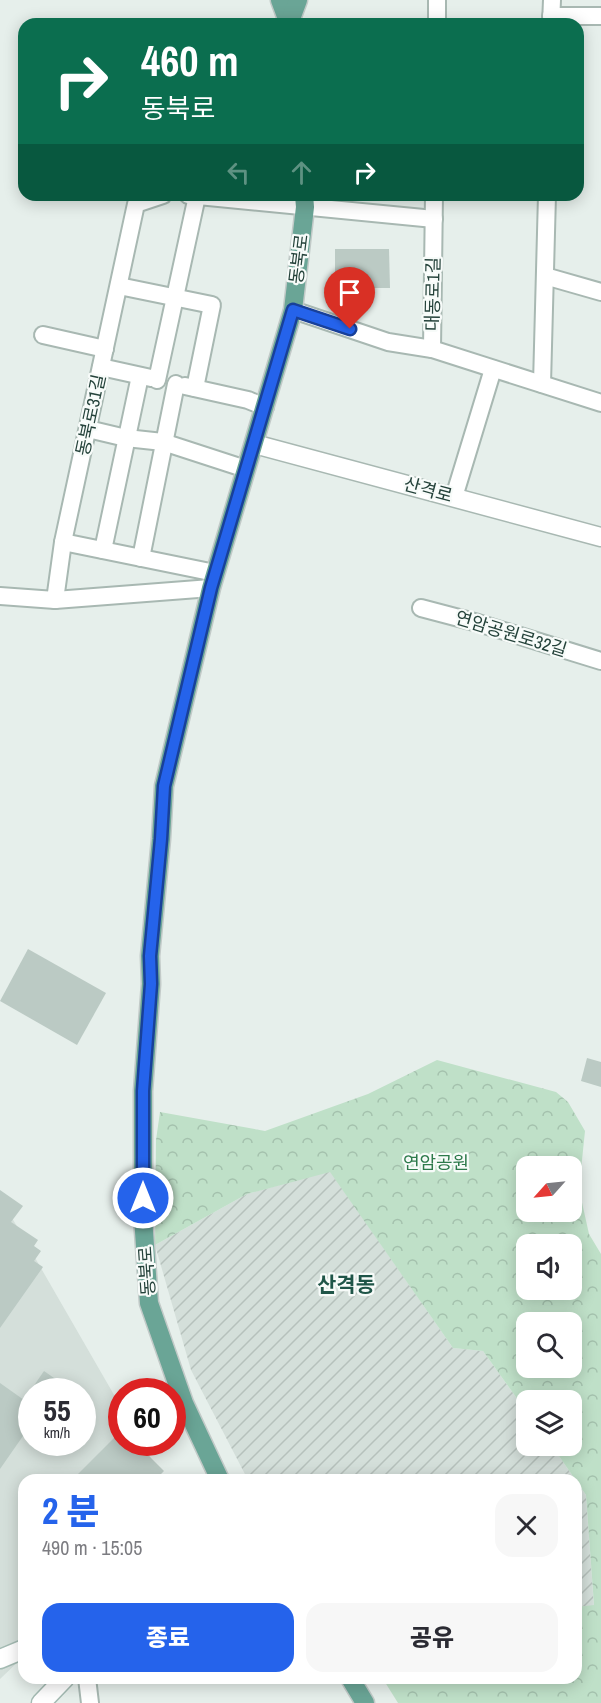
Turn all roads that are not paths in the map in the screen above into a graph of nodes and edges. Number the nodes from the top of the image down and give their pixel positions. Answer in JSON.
{"nodes":[{"id":1,"x":280,"y":0,"type":"edge"},
{"id":2,"x":298,"y":0,"type":"edge"},
{"id":3,"x":437,"y":0,"type":"edge"},
{"id":4,"x":552,"y":13,"type":"edge"},
{"id":5,"x":601,"y":16,"type":"edge"},
{"id":6,"x":288,"y":18,"type":"edge"},
{"id":7,"x":292,"y":18,"type":"edge"},
{"id":8,"x":437,"y":18,"type":"edge"},
{"id":9,"x":145,"y":201,"type":"edge"},
{"id":10,"x":192,"y":201,"type":"edge"},
{"id":11,"x":305,"y":201,"type":"edge"},
{"id":12,"x":434,"y":201,"type":"edge"},
{"id":13,"x":547,"y":201,"type":"edge"},
{"id":14,"x":434,"y":219,"type":"junction"},
{"id":15,"x":545,"y":276,"type":"junction"},
{"id":16,"x":119,"y":286,"type":"junction"},
{"id":17,"x":601,"y":292,"type":"edge"},
{"id":18,"x":175,"y":296,"type":"junction"},
{"id":19,"x":293,"y":310,"type":"junction"},
{"id":20,"x":43,"y":335,"type":"dead end"},
{"id":21,"x":105,"y":349,"type":"junction"},
{"id":22,"x":432,"y":350,"type":"junction"},
{"id":23,"x":101,"y":367,"type":"junction"},
{"id":24,"x":493,"y":369,"type":"junction"},
{"id":25,"x":140,"y":376,"type":"junction"},
{"id":26,"x":157,"y":380,"type":"junction"},
{"id":27,"x":176,"y":384,"type":"junction"},
{"id":28,"x":542,"y":384,"type":"junction"},
{"id":29,"x":195,"y":388,"type":"junction"},
{"id":30,"x":601,"y":403,"type":"edge"},
{"id":31,"x":265,"y":407,"type":"junction"},
{"id":32,"x":88,"y":429,"type":"junction"},
{"id":33,"x":126,"y":438,"type":"junction"},
{"id":34,"x":163,"y":442,"type":"junction"},
{"id":35,"x":254,"y":444,"type":"junction"},
{"id":36,"x":246,"y":469,"type":"junction"},
{"id":37,"x":454,"y":497,"type":"junction"},
{"id":38,"x":601,"y":537,"type":"edge"},
{"id":39,"x":63,"y":542,"type":"junction"},
{"id":40,"x":103,"y":550,"type":"junction"},
{"id":41,"x":141,"y":558,"type":"junction"},
{"id":42,"x":213,"y":581,"type":"junction"},
{"id":43,"x":0,"y":596,"type":"edge"},
{"id":44,"x":55,"y":600,"type":"junction"},
{"id":45,"x":421,"y":608,"type":"dead end"},
{"id":46,"x":601,"y":661,"type":"edge"},
{"id":47,"x":217,"y":1474,"type":"edge"},
{"id":48,"x":18,"y":1652,"type":"edge"},
{"id":49,"x":0,"y":1659,"type":"edge"},
{"id":50,"x":59,"y":1684,"type":"edge"},
{"id":51,"x":88,"y":1684,"type":"edge"},
{"id":52,"x":354,"y":1684,"type":"edge"},
{"id":53,"x":41,"y":1703,"type":"edge"},
{"id":54,"x":90,"y":1703,"type":"edge"},
{"id":55,"x":365,"y":1703,"type":"edge"}],
"edges":[{"from":1,"to":6,"type":"main road"},
{"from":2,"to":7,"type":"main road"},
{"from":3,"to":8,"type":"street"},
{"from":4,"to":5,"type":"street"},
{"from":9,"to":16,"type":"street","name":"동북로31길"},
{"from":10,"to":18,"type":"street"},
{"from":11,"to":14,"type":"street"},
{"from":11,"to":19,"type":"main road","name":"동북로"},
{"from":12,"to":14,"type":"street","name":"대동로1길"},
{"from":13,"to":15,"type":"street"},
{"from":14,"to":22,"type":"street","name":"대동로1길"},
{"from":15,"to":17,"type":"street"},
{"from":15,"to":28,"type":"street"},
{"from":16,"to":18,"type":"street"},
{"from":16,"to":21,"type":"street","name":"동북로31길"},
{"from":18,"to":26,"type":"street"},
{"from":18,"to":29,"type":"street"},
{"from":19,"to":22,"type":"street","name":"동북로"},
{"from":19,"to":31,"type":"main road","name":"동북로"},
{"from":20,"to":21,"type":"street"},
{"from":21,"to":23,"type":"street","name":"동북로31길"},
{"from":22,"to":24,"type":"street","name":"대동로1길"},
{"from":23,"to":25,"type":"street"},
{"from":23,"to":32,"type":"street","name":"동북로31길"},
{"from":24,"to":28,"type":"street","name":"대동로1길"},
{"from":24,"to":37,"type":"street"},
{"from":25,"to":26,"type":"street"},
{"from":25,"to":33,"type":"street"},
{"from":26,"to":27,"type":"street"},
{"from":27,"to":29,"type":"street"},
{"from":27,"to":34,"type":"street"},
{"from":28,"to":30,"type":"street","name":"대동로1길"},
{"from":29,"to":31,"type":"street"},
{"from":31,"to":35,"type":"main road","name":"동북로"},
{"from":32,"to":33,"type":"street"},
{"from":32,"to":39,"type":"street","name":"동북로31길"},
{"from":33,"to":34,"type":"street"},
{"from":33,"to":40,"type":"street"},
{"from":34,"to":36,"type":"street"},
{"from":34,"to":41,"type":"street"},
{"from":35,"to":36,"type":"main road","name":"동북로"},
{"from":35,"to":37,"type":"street","name":"산격로"},
{"from":36,"to":42,"type":"main road","name":"동북로"},
{"from":37,"to":38,"type":"street","name":"산격로"},
{"from":39,"to":40,"type":"street"},
{"from":39,"to":44,"type":"street","name":"동북로31길"},
{"from":40,"to":41,"type":"street"},
{"from":41,"to":42,"type":"street"},
{"from":42,"to":44,"type":"street"},
{"from":42,"to":47,"type":"main road","name":"동북로"},
{"from":43,"to":44,"type":"street"},
{"from":45,"to":46,"type":"street","name":"연암공원로32길"},
{"from":48,"to":49,"type":"street"},
{"from":50,"to":53,"type":"street"},
{"from":51,"to":54,"type":"street"},
{"from":52,"to":55,"type":"main road"}]}
